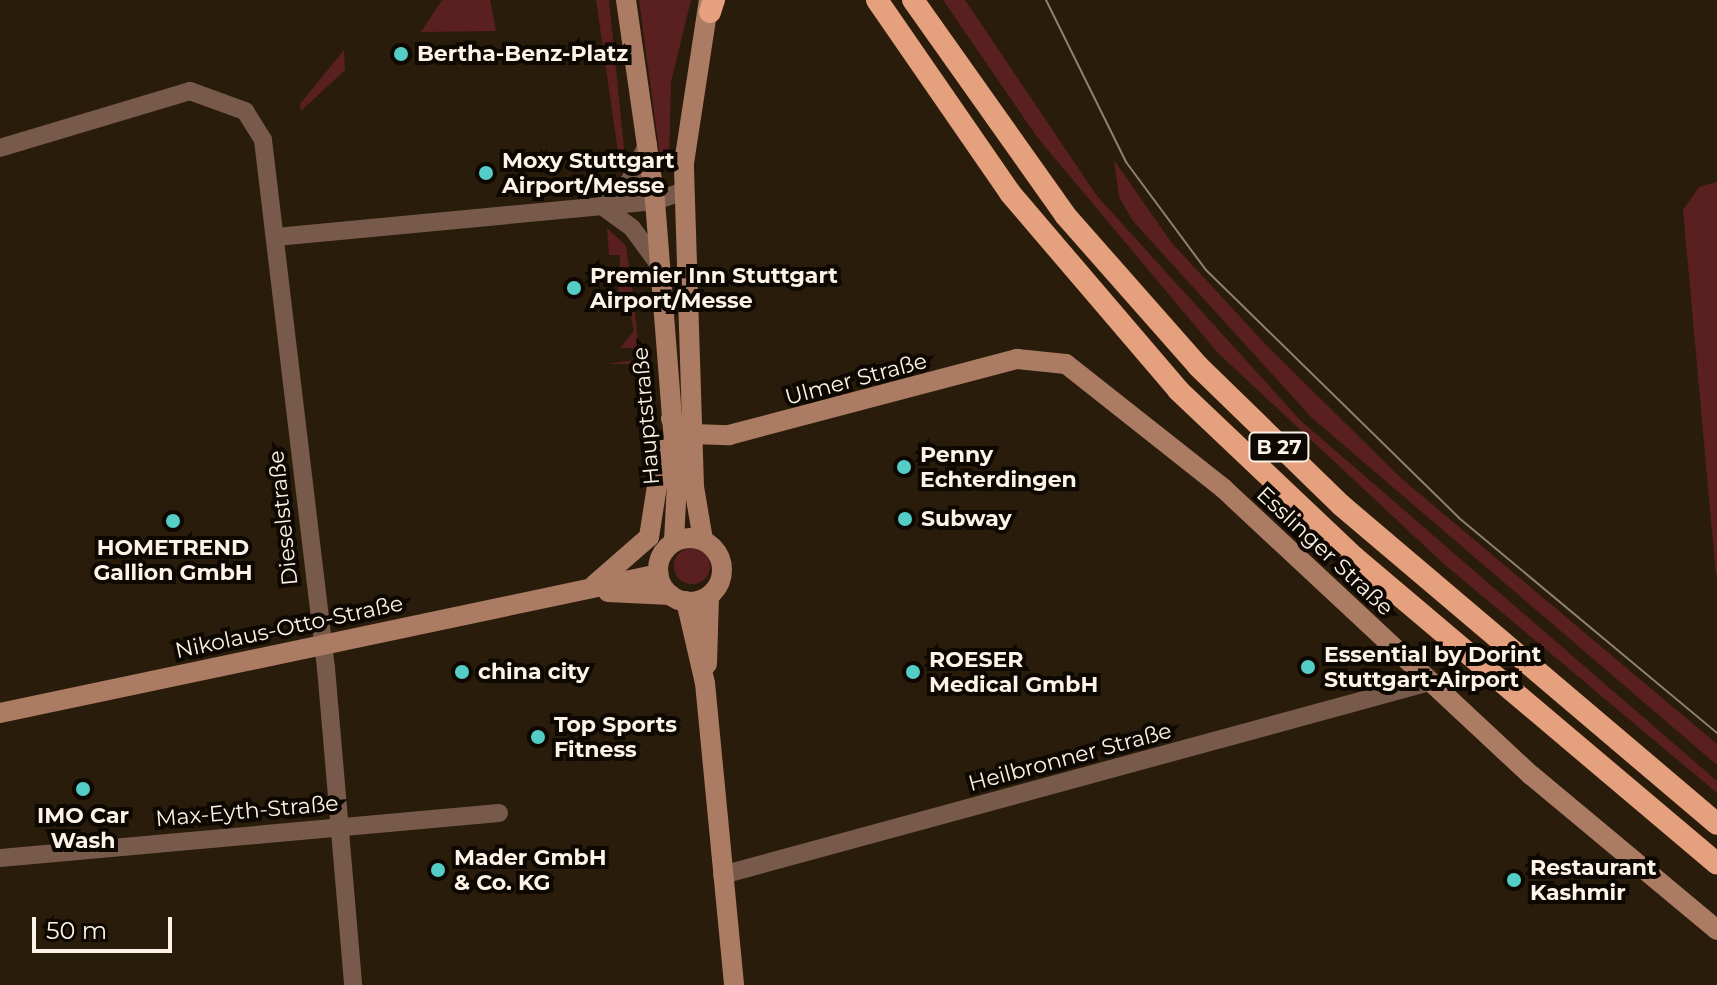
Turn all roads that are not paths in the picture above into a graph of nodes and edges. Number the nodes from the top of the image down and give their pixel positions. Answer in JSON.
{"nodes":[{"id":1,"x":626,"y":0,"type":"edge"},
{"id":2,"x":877,"y":0,"type":"edge"},
{"id":3,"x":913,"y":0,"type":"edge"},
{"id":4,"x":711,"y":4,"type":"edge"},
{"id":5,"x":648,"y":143,"type":"junction"},
{"id":6,"x":0,"y":148,"type":"edge"},
{"id":7,"x":684,"y":191,"type":"junction"},
{"id":8,"x":655,"y":201,"type":"junction"},
{"id":9,"x":602,"y":206,"type":"junction"},
{"id":10,"x":276,"y":237,"type":"junction"},
{"id":11,"x":660,"y":266,"type":"junction"},
{"id":12,"x":1031,"y":357,"type":"joint"},
{"id":13,"x":669,"y":412,"type":"junction"},
{"id":14,"x":692,"y":434,"type":"junction"},
{"id":15,"x":703,"y":540,"type":"junction"},
{"id":16,"x":674,"y":542,"type":"junction"},
{"id":17,"x":659,"y":574,"type":"junction"},
{"id":18,"x":588,"y":589,"type":"junction"},
{"id":19,"x":709,"y":596,"type":"junction"},
{"id":20,"x":679,"y":598,"type":"junction"},
{"id":21,"x":322,"y":644,"type":"junction"},
{"id":22,"x":1430,"y":682,"type":"junction"},
{"id":23,"x":705,"y":683,"type":"junction"},
{"id":24,"x":0,"y":713,"type":"edge"},
{"id":25,"x":499,"y":813,"type":"dead end"},
{"id":26,"x":1717,"y":824,"type":"edge"},
{"id":27,"x":339,"y":826,"type":"junction"},
{"id":28,"x":0,"y":858,"type":"edge"},
{"id":29,"x":1717,"y":864,"type":"edge"},
{"id":30,"x":722,"y":875,"type":"junction"},
{"id":31,"x":1717,"y":930,"type":"edge"},
{"id":32,"x":353,"y":985,"type":"edge"},
{"id":33,"x":734,"y":985,"type":"edge"}],
"edges":[{"from":1,"to":5,"type":"main road","name":"Hauptstraße"},
{"from":2,"to":29,"type":"highway","number":"B 27"},
{"from":3,"to":26,"type":"highway","number":"B 27"},
{"from":4,"to":7,"type":"main road","name":"Hauptstraße"},
{"from":5,"to":8,"type":"main road","name":"Hauptstraße"},
{"from":5,"to":9,"type":"street"},
{"from":6,"to":10,"type":"street","name":"Dieselstraße"},
{"from":7,"to":8,"type":"street"},
{"from":7,"to":14,"type":"main road","name":"Hauptstraße"},
{"from":8,"to":9,"type":"street"},
{"from":8,"to":11,"type":"main road","name":"Hauptstraße"},
{"from":9,"to":10,"type":"street"},
{"from":9,"to":11,"type":"street"},
{"from":10,"to":21,"type":"street","name":"Dieselstraße"},
{"from":11,"to":13,"type":"main road","name":"Hauptstraße"},
{"from":12,"to":14,"type":"main road","name":"Ulmer Straße"},
{"from":12,"to":22,"type":"main road","name":"Esslinger Straße"},
{"from":13,"to":14,"type":"main road"},
{"from":13,"to":16,"type":"main road","name":"Hauptstraße"},
{"from":13,"to":18,"type":"main road"},
{"from":14,"to":15,"type":"main road","name":"Hauptstraße"},
{"from":15,"to":16,"type":"main road"},
{"from":15,"to":19,"type":"main road"},
{"from":16,"to":17,"type":"main road"},
{"from":17,"to":18,"type":"main road","name":"Nikolaus-Otto-Straße"},
{"from":17,"to":20,"type":"main road"},
{"from":18,"to":20,"type":"main road","name":"Nikolaus-Otto-Straße"},
{"from":18,"to":21,"type":"main road","name":"Nikolaus-Otto-Straße"},
{"from":19,"to":20,"type":"main road"},
{"from":19,"to":23,"type":"main road"},
{"from":20,"to":23,"type":"main road"},
{"from":21,"to":24,"type":"main road","name":"Nikolaus-Otto-Straße"},
{"from":21,"to":27,"type":"street","name":"Dieselstraße"},
{"from":22,"to":30,"type":"street","name":"Heilbronner Straße"},
{"from":22,"to":31,"type":"main road","name":"Esslinger Straße"},
{"from":23,"to":30,"type":"main road"},
{"from":25,"to":27,"type":"street","name":"Max-Eyth-Straße"},
{"from":27,"to":28,"type":"street","name":"Max-Eyth-Straße"},
{"from":27,"to":32,"type":"street","name":"Dieselstraße"},
{"from":30,"to":33,"type":"main road"}]}
